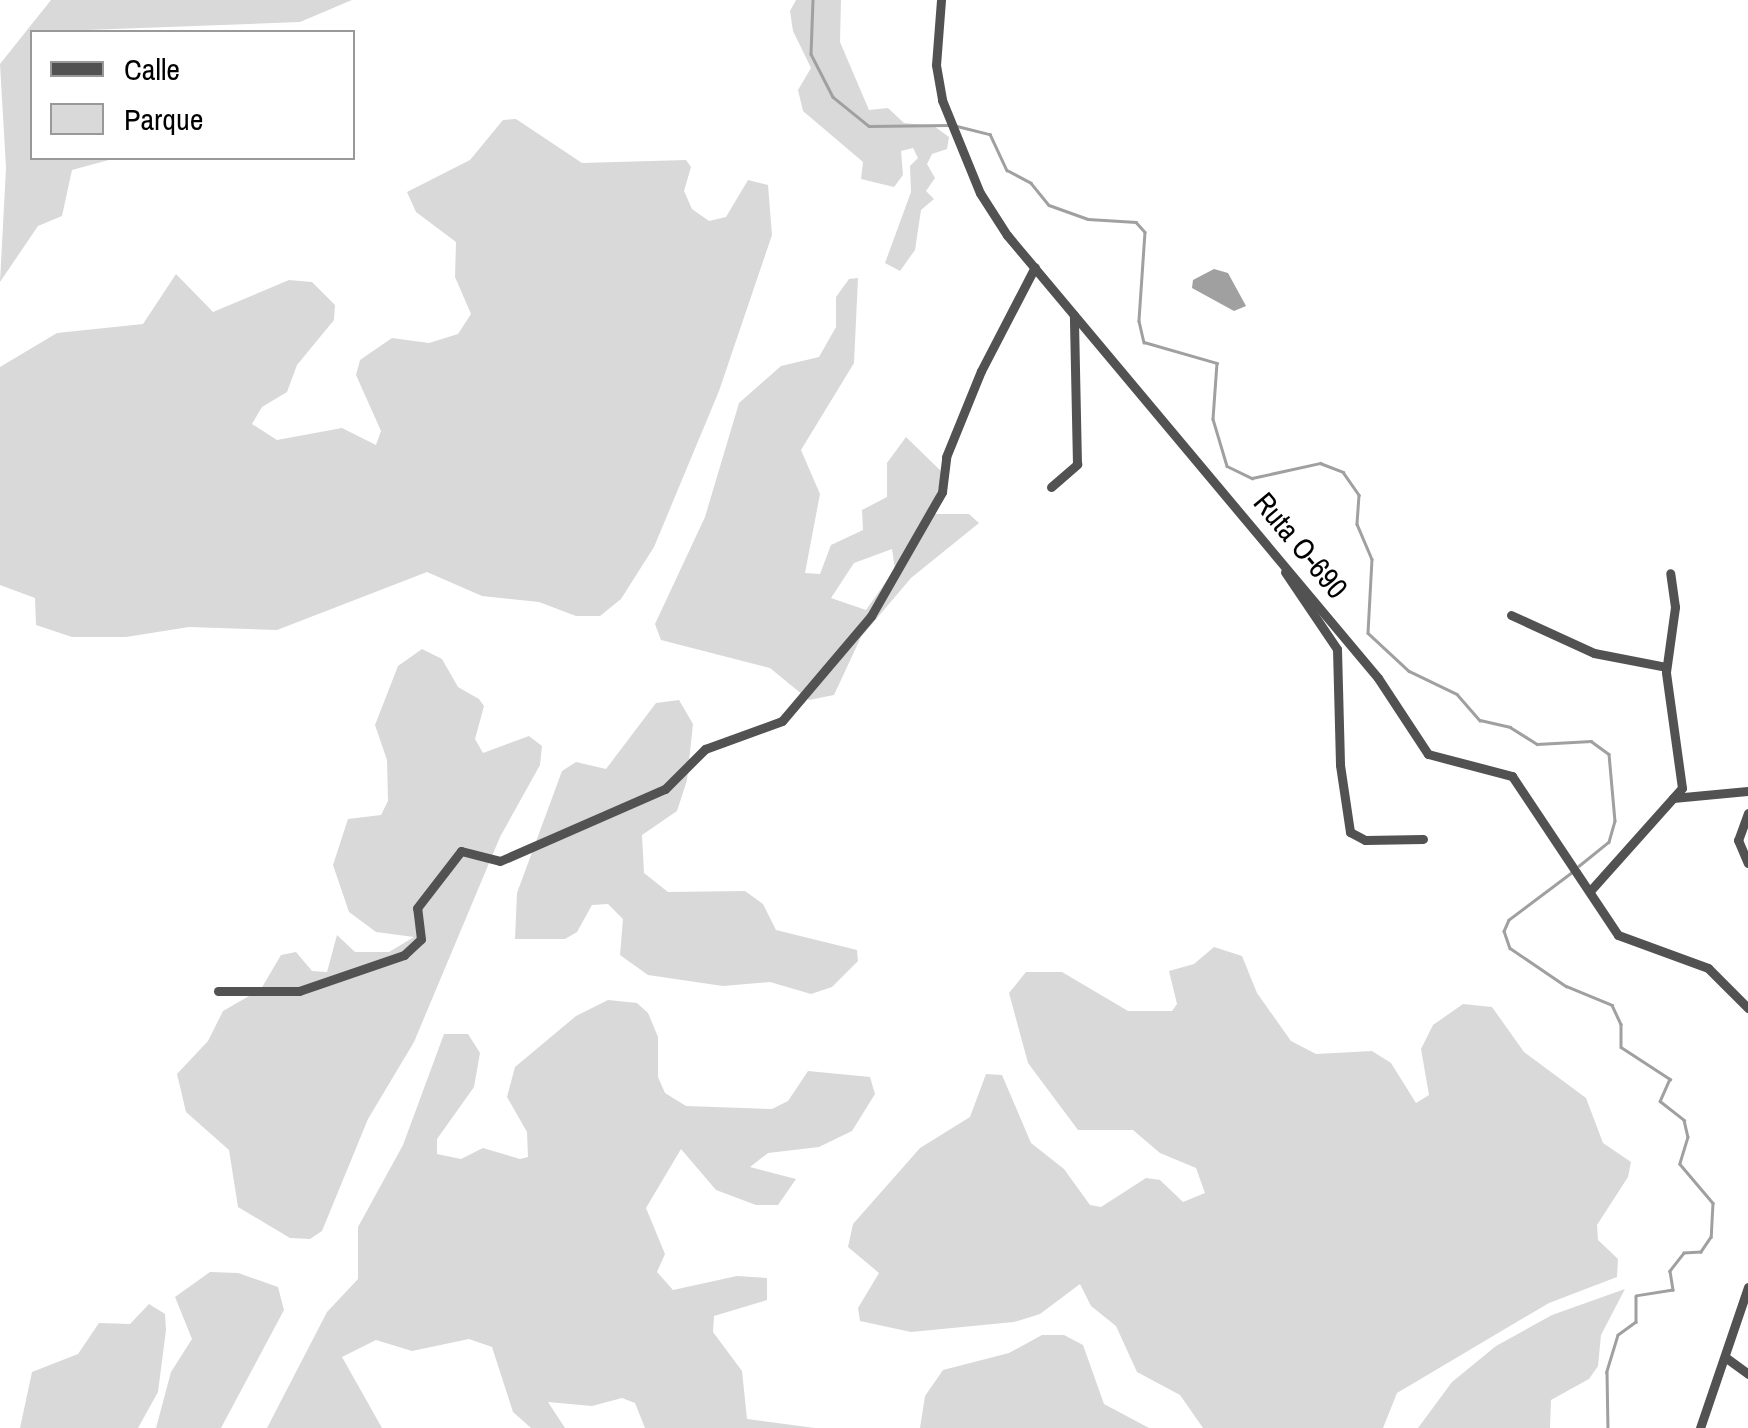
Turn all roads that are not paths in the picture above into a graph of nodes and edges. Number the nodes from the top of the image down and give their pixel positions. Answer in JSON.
{"nodes":[{"id":1,"x":940,"y":0,"type":"edge"},
{"id":2,"x":1035,"y":267,"type":"junction"},
{"id":3,"x":1074,"y":315,"type":"junction"},
{"id":4,"x":1051,"y":487,"type":"dead end"},
{"id":5,"x":1281,"y":560,"type":"junction"},
{"id":6,"x":1670,"y":573,"type":"dead end"},
{"id":7,"x":1510,"y":616,"type":"dead end"},
{"id":8,"x":1666,"y":667,"type":"junction"},
{"id":9,"x":1748,"y":791,"type":"edge"},
{"id":10,"x":1673,"y":798,"type":"junction"},
{"id":11,"x":1748,"y":812,"type":"edge"},
{"id":12,"x":1423,"y":839,"type":"dead end"},
{"id":13,"x":1748,"y":864,"type":"edge"},
{"id":14,"x":1590,"y":890,"type":"junction"},
{"id":15,"x":218,"y":991,"type":"dead end"},
{"id":16,"x":1748,"y":1008,"type":"edge"},
{"id":17,"x":1748,"y":1288,"type":"edge"},
{"id":18,"x":1725,"y":1357,"type":"junction"},
{"id":19,"x":1748,"y":1374,"type":"edge"},
{"id":20,"x":1700,"y":1428,"type":"edge"}],
"edges":[{"from":1,"to":2,"type":"street","name":"Ruta O-690"},
{"from":2,"to":3,"type":"street","name":"Ruta O-690"},
{"from":2,"to":15,"type":"street"},
{"from":3,"to":4,"type":"street"},
{"from":3,"to":5,"type":"street","name":"Ruta O-690"},
{"from":5,"to":12,"type":"street"},
{"from":5,"to":14,"type":"street","name":"Ruta O-690"},
{"from":6,"to":8,"type":"street"},
{"from":7,"to":8,"type":"street"},
{"from":8,"to":10,"type":"street"},
{"from":9,"to":10,"type":"street"},
{"from":10,"to":14,"type":"street"},
{"from":11,"to":13,"type":"street"},
{"from":14,"to":16,"type":"street","name":"Ruta O-690"},
{"from":17,"to":18,"type":"street"},
{"from":18,"to":19,"type":"street"},
{"from":18,"to":20,"type":"street"}]}
